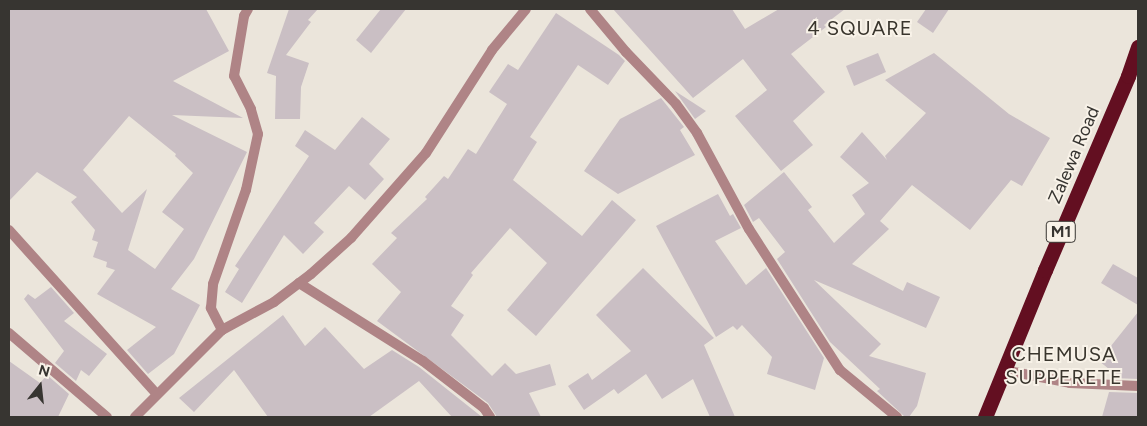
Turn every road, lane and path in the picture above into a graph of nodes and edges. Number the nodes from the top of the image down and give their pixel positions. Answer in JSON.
{"nodes":[{"id":1,"x":248,"y":9,"type":"edge"},
{"id":2,"x":526,"y":9,"type":"edge"},
{"id":3,"x":590,"y":9,"type":"edge"},
{"id":4,"x":1138,"y":47,"type":"edge"},
{"id":5,"x":9,"y":230,"type":"edge"},
{"id":6,"x":299,"y":283,"type":"junction"},
{"id":7,"x":222,"y":330,"type":"junction"},
{"id":8,"x":9,"y":332,"type":"edge"},
{"id":9,"x":1004,"y":370,"type":"junction"},
{"id":10,"x":1138,"y":386,"type":"edge"},
{"id":11,"x":156,"y":393,"type":"junction"},
{"id":12,"x":107,"y":417,"type":"edge"},
{"id":13,"x":135,"y":417,"type":"edge"},
{"id":14,"x":490,"y":417,"type":"edge"},
{"id":15,"x":897,"y":417,"type":"edge"},
{"id":16,"x":985,"y":417,"type":"edge"}],
"edges":[{"from":1,"to":7,"type":"street"},
{"from":2,"to":6,"type":"street"},
{"from":3,"to":15,"type":"street"},
{"from":4,"to":9,"type":"highway","name":"Zalewa Road","number":"M1"},
{"from":5,"to":11,"type":"street"},
{"from":6,"to":7,"type":"street"},
{"from":6,"to":14,"type":"street"},
{"from":7,"to":11,"type":"street"},
{"from":8,"to":12,"type":"street"},
{"from":9,"to":10,"type":"street"},
{"from":9,"to":16,"type":"highway","name":"Zalewa Road","number":"M1"},
{"from":11,"to":13,"type":"street"}]}
